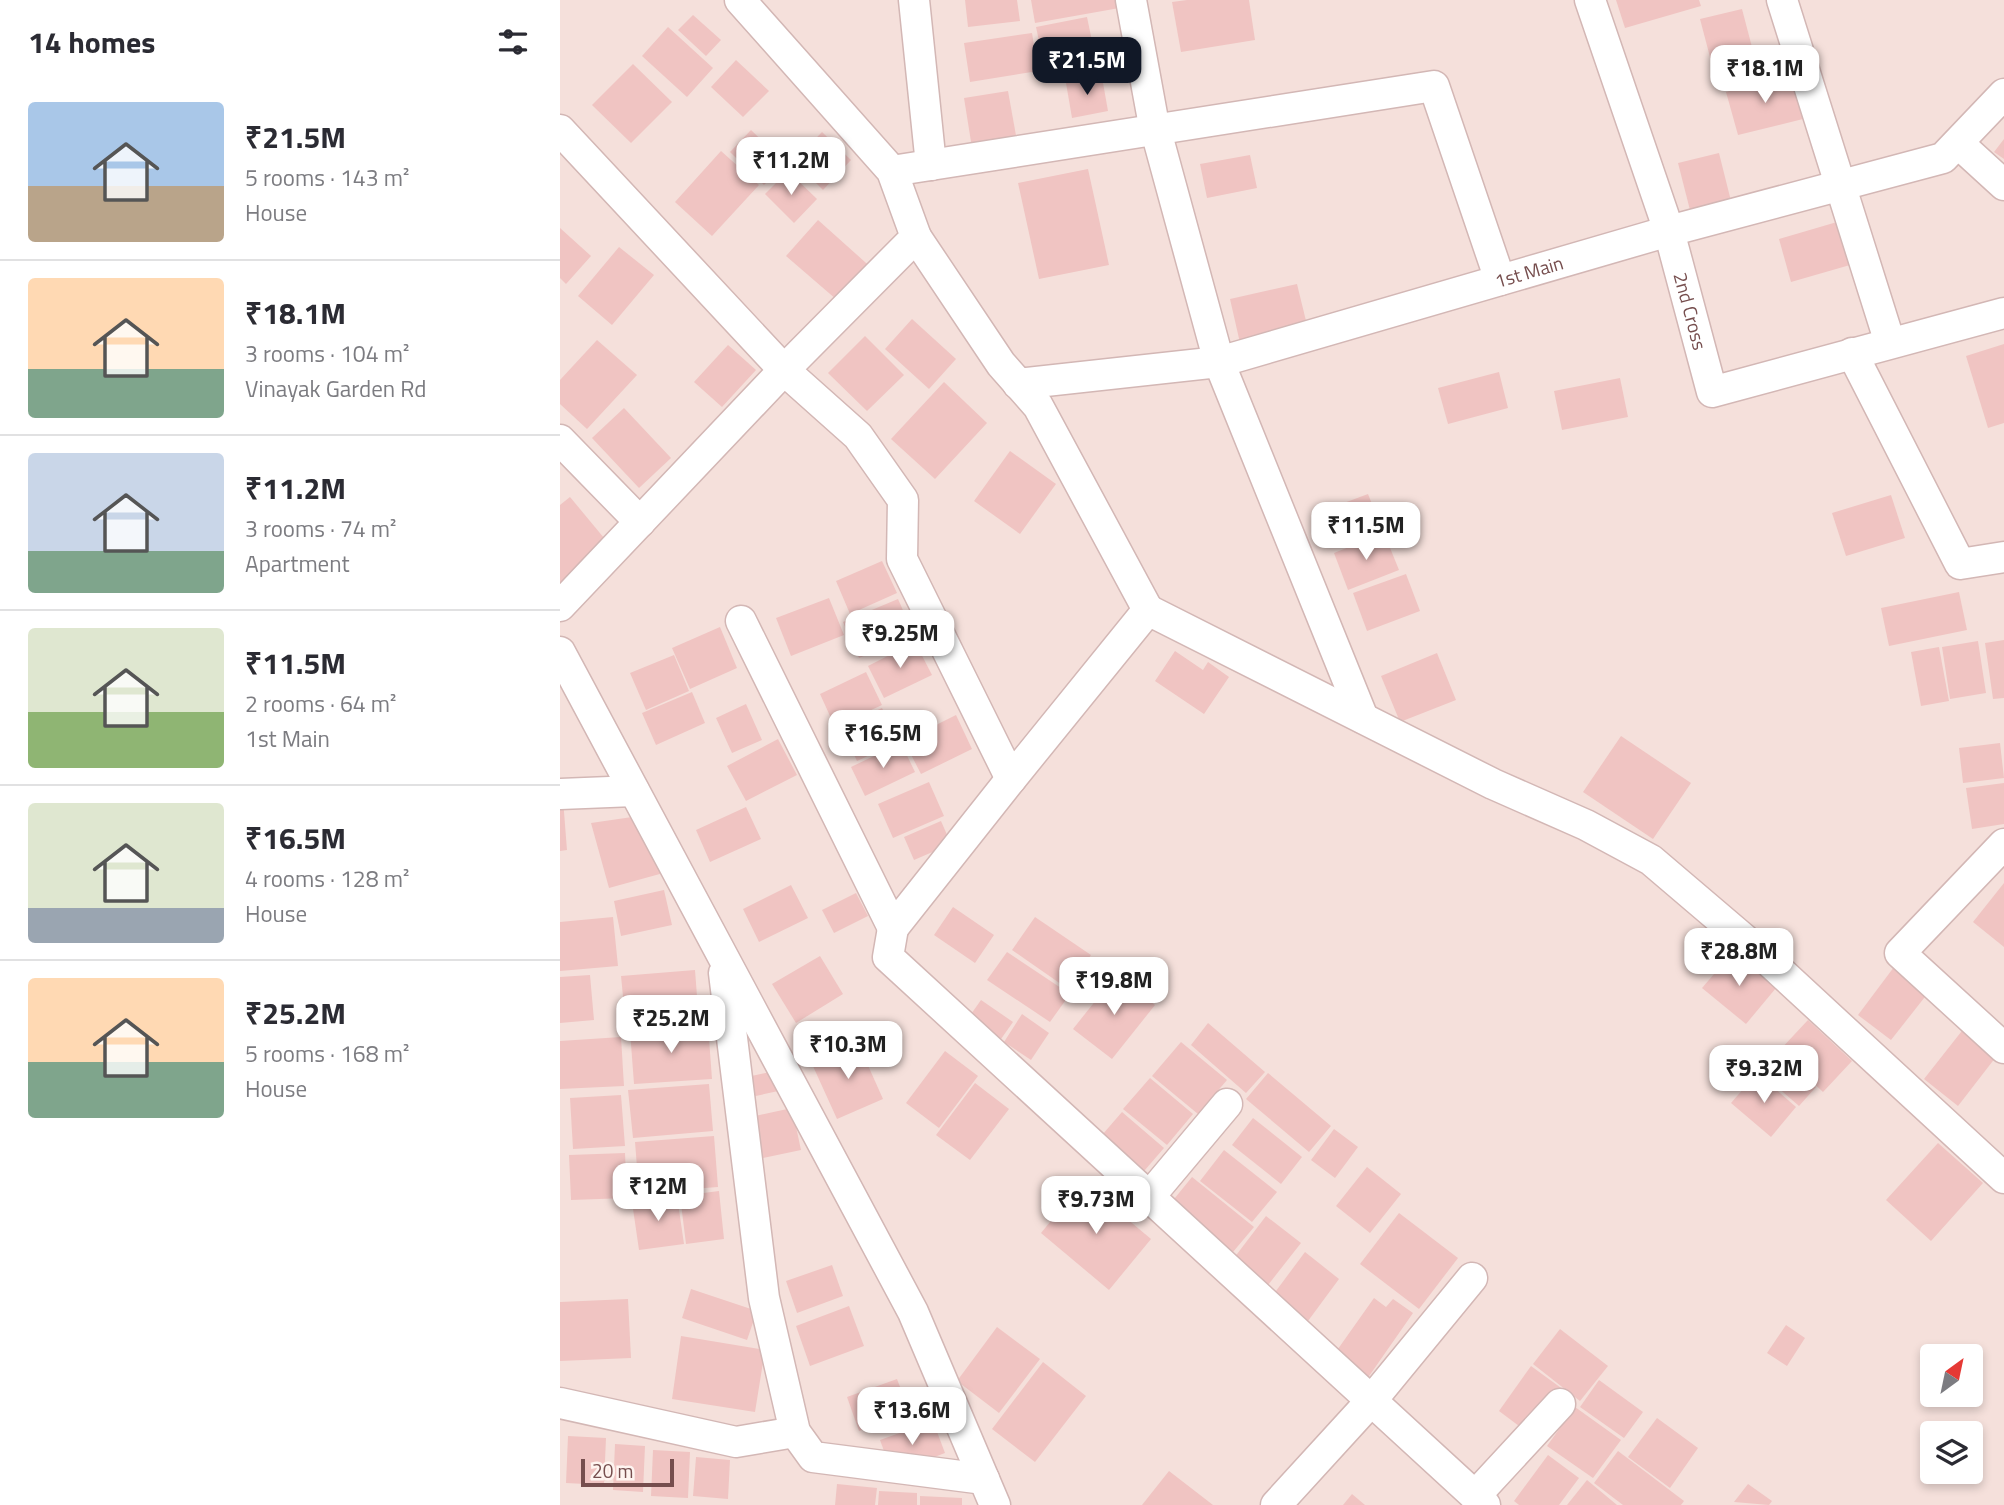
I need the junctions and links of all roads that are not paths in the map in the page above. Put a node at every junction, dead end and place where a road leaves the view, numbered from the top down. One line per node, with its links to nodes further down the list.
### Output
1 (740, 0): 11 (street)
2 (914, 0): 10 (street)
3 (1131, 0): 8 (street)
4 (1590, 0): 14 (street, 2nd Cross)
5 (1782, 0): 12 (street)
6 (2004, 94): 9 (street, 1st Main)
7 (560, 130): 21 (street)
8 (1156, 130): 10 (street); 16 (street); 20 (street)
9 (1958, 142): 12 (street, 1st Main); 13 (street)
10 (931, 165): 11 (street)
11 (892, 171): 15 (street)
12 (1841, 185): 14 (street, 1st Main); 18 (street)
13 (2004, 185)
14 (1669, 231): 16 (street, 1st Main); 19 (street, 2nd Cross)
15 (916, 237): 21 (street); 22 (street)
16 (1500, 280): 20 (street, 1st Main)
17 (2004, 313): 18 (street)
18 (1890, 343): 19 (street)
19 (1852, 353): 25 (street)
20 (1219, 362): 22 (street, 1st Main); 30 (street)
21 (784, 370): 24 (street); 31 (street)
22 (1018, 384): 27 (street)
23 (560, 440): 24 (street)
24 (640, 522): 26 (street)
25 (2004, 557)
26 (560, 606)
27 (1148, 610): 30 (street); 31 (street)
28 (741, 621): 35 (street)
29 (560, 652): 32 (street)
30 (1363, 718): 39 (street)
31 (1011, 779): 35 (street)
32 (634, 791): 33 (street); 36 (street)
33 (560, 794)
34 (2004, 844): 37 (street)
35 (893, 928): 40 (street)
36 (722, 956): 45 (street); 46 (street)
37 (2004, 1048)
38 (1227, 1104): 40 (street)
39 (2004, 1178)
40 (1149, 1197): 42 (street)
41 (1472, 1278): 42 (street)
42 (1371, 1401): 47 (street); 48 (street)
43 (560, 1403): 45 (street)
44 (1560, 1404): 47 (street)
45 (794, 1432): 46 (street)
46 (990, 1492)
47 (1480, 1500)
48 (1276, 1505)

